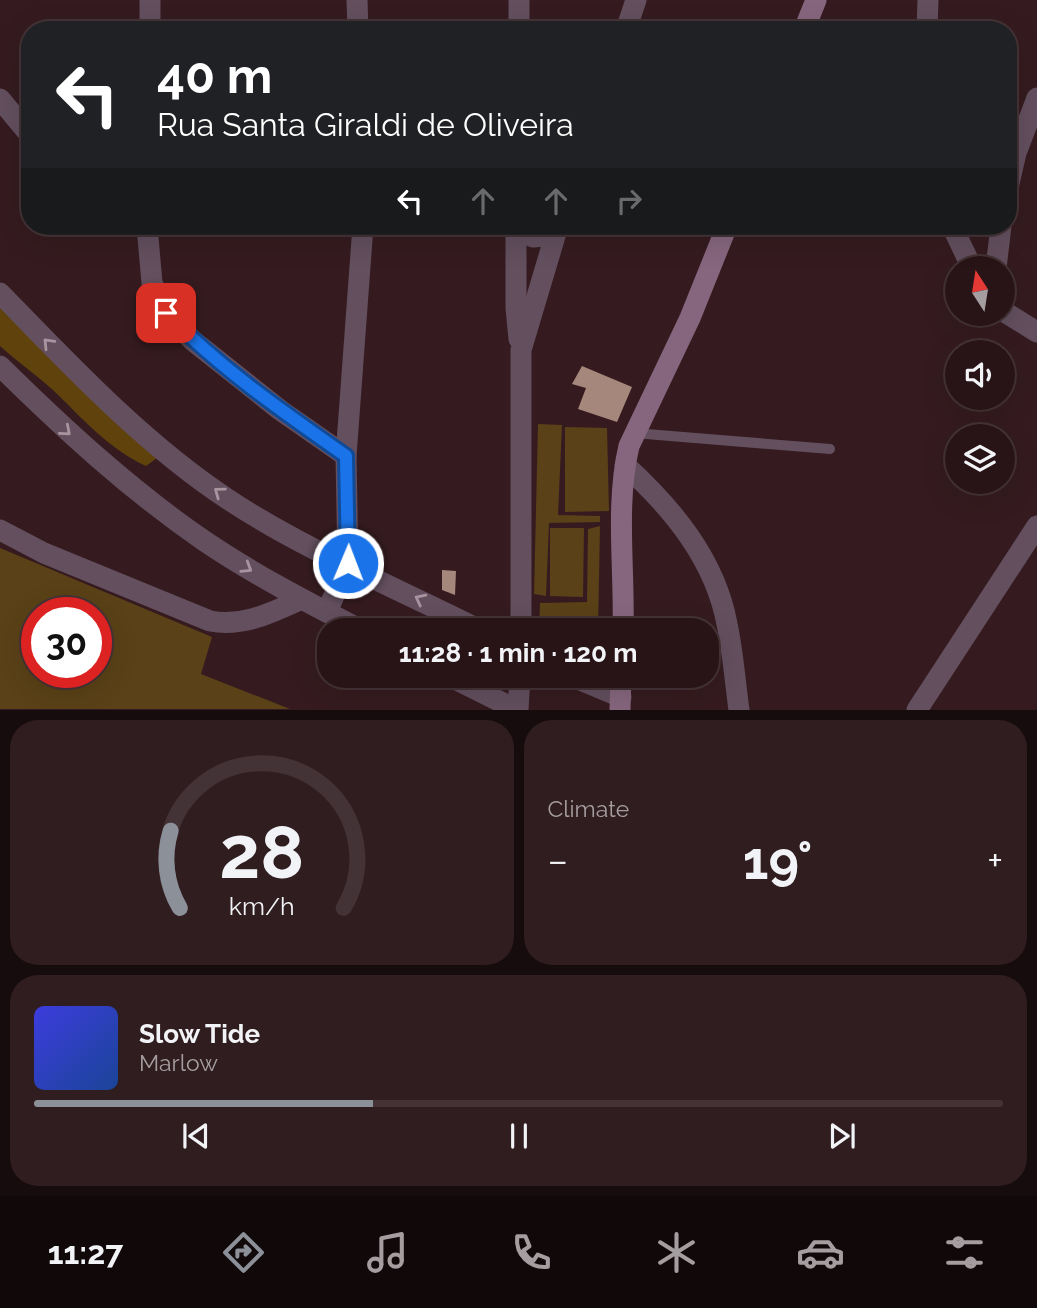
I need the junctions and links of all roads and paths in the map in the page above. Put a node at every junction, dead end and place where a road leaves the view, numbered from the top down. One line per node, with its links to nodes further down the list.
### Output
1 (150, 0): 7 (street)
2 (357, 0): 8 (street)
3 (519, 0): 9 (street)
4 (636, 0): 10 (street)
5 (816, 0): 11 (main road)
6 (928, 0): 12 (street)
7 (150, 21)
8 (358, 21)
9 (519, 21)
10 (629, 21)
11 (808, 21)
12 (927, 21)
13 (1037, 98): 16 (street)
14 (0, 99): 15 (street)
15 (21, 124)
16 (1017, 150)
17 (148, 235): 33 (street)
18 (362, 235): 33 (street)
19 (516, 235): 29 (street)
20 (555, 235): 29 (street)
21 (723, 235): 31 (main road)
22 (956, 235): 24 (street)
23 (1001, 235): 25 (street)
24 (966, 256)
25 (998, 256)
26 (0, 293): 37 (street, one-way to 26)
27 (1015, 318): 28 (street)
28 (1037, 332)
29 (521, 349): 42 (street)
30 (0, 366): 38 (street, one-way to 38)
31 (634, 433): 32 (lane); 34 (main road)
32 (831, 449)
33 (346, 456): 37 (street)
34 (625, 465): 43 (main road); 47 (street)
35 (1037, 526): 48 (street)
36 (0, 530): 38 (street)
37 (348, 563): 39 (street); 41 (street, one-way to 37)
38 (302, 599): 39 (street)
39 (327, 612): 40 (street)
40 (338, 618)
41 (456, 618)
42 (521, 618)
43 (623, 618)
44 (474, 688): 46 (street)
45 (519, 688): 46 (street)
46 (517, 709)
47 (739, 709)
48 (918, 709)

